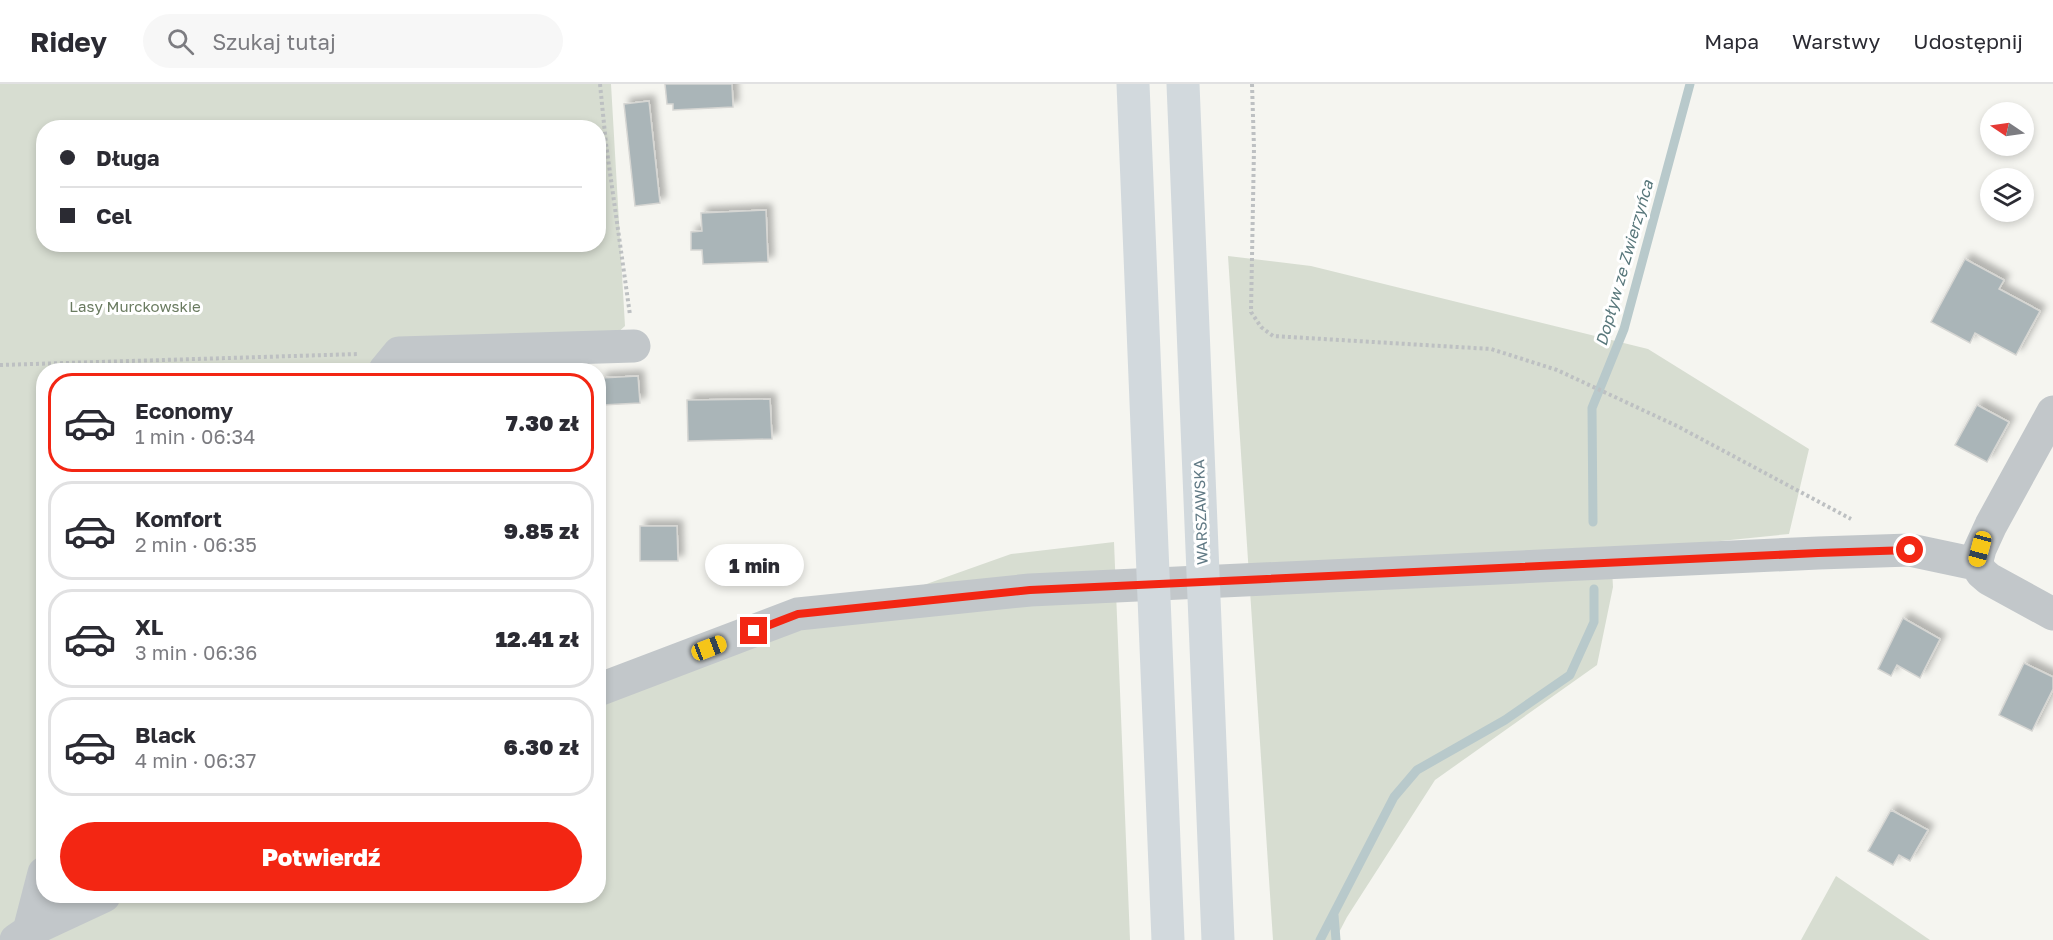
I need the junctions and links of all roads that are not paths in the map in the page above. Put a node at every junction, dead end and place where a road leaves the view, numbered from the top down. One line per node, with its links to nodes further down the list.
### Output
1 (1133, 84): 12 (highway)
2 (1183, 84): 13 (highway, WARSZAWSKA)
3 (634, 346): 4 (street)
4 (392, 362)
5 (2053, 411): 6 (street)
6 (1976, 564): 7 (street); 8 (street)
7 (2053, 614)
8 (606, 687)
9 (36, 897): 11 (street)
10 (89, 903): 11 (street)
11 (23, 935)
12 (1168, 940)
13 (1218, 940)

